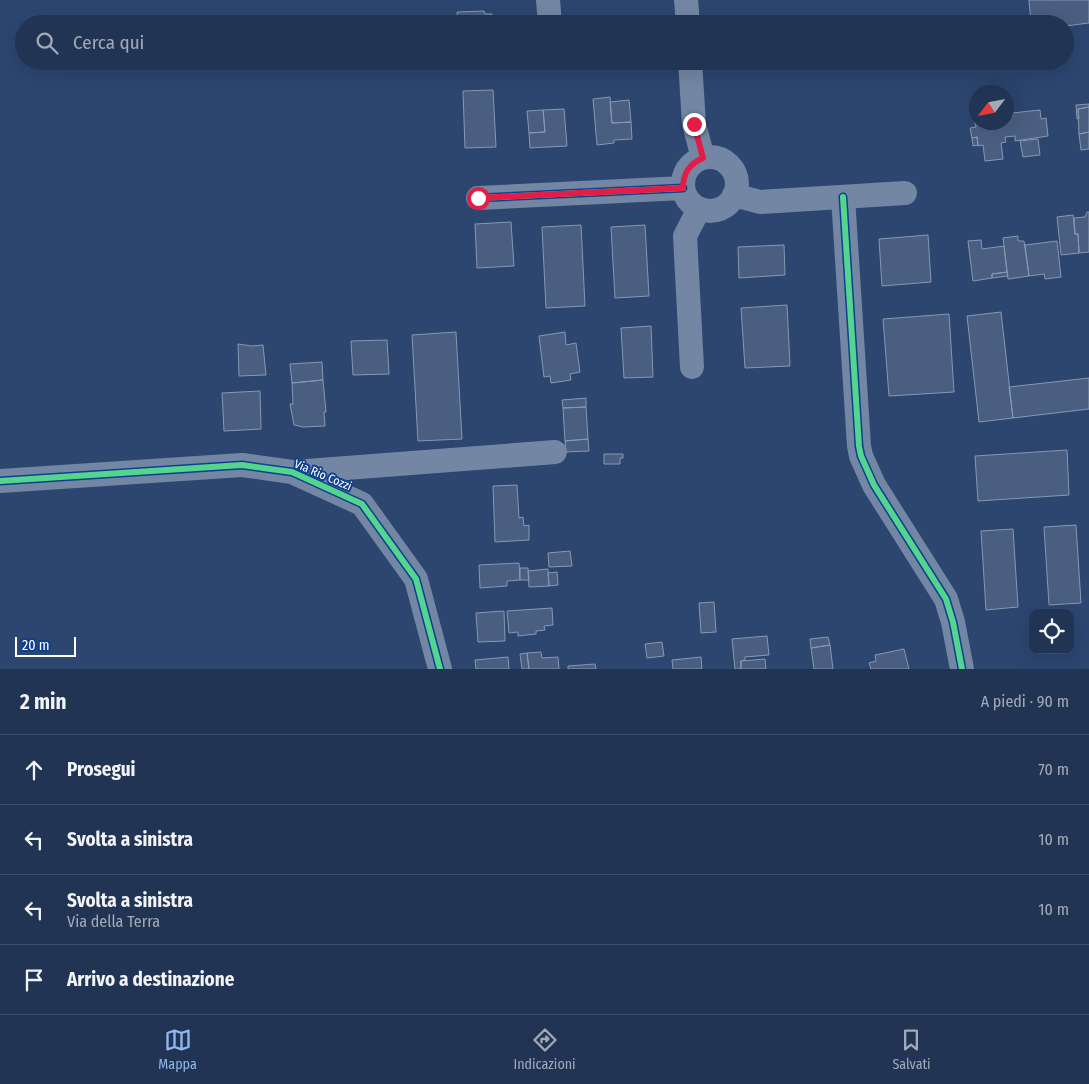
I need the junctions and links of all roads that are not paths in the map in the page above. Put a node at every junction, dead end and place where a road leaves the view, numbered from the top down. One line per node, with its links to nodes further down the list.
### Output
1 (548, 0): 3 (street)
2 (686, 0): 4 (street)
3 (549, 15)
4 (687, 15)
5 (691, 70): 6 (street)
6 (703, 158): 7 (street); 9 (street)
7 (683, 188): 11 (street); 12 (street)
8 (905, 193): 10 (street)
9 (734, 196): 10 (street); 12 (street)
10 (843, 197): 18 (street)
11 (478, 198)
12 (699, 208): 13 (street)
13 (692, 367)
14 (555, 452): 15 (street, Via Rio Cozzi)
15 (292, 472): 16 (street, Via Rio Cozzi); 17 (street, Via Rio Cozzi)
16 (0, 481)
17 (440, 669)
18 (962, 669)

